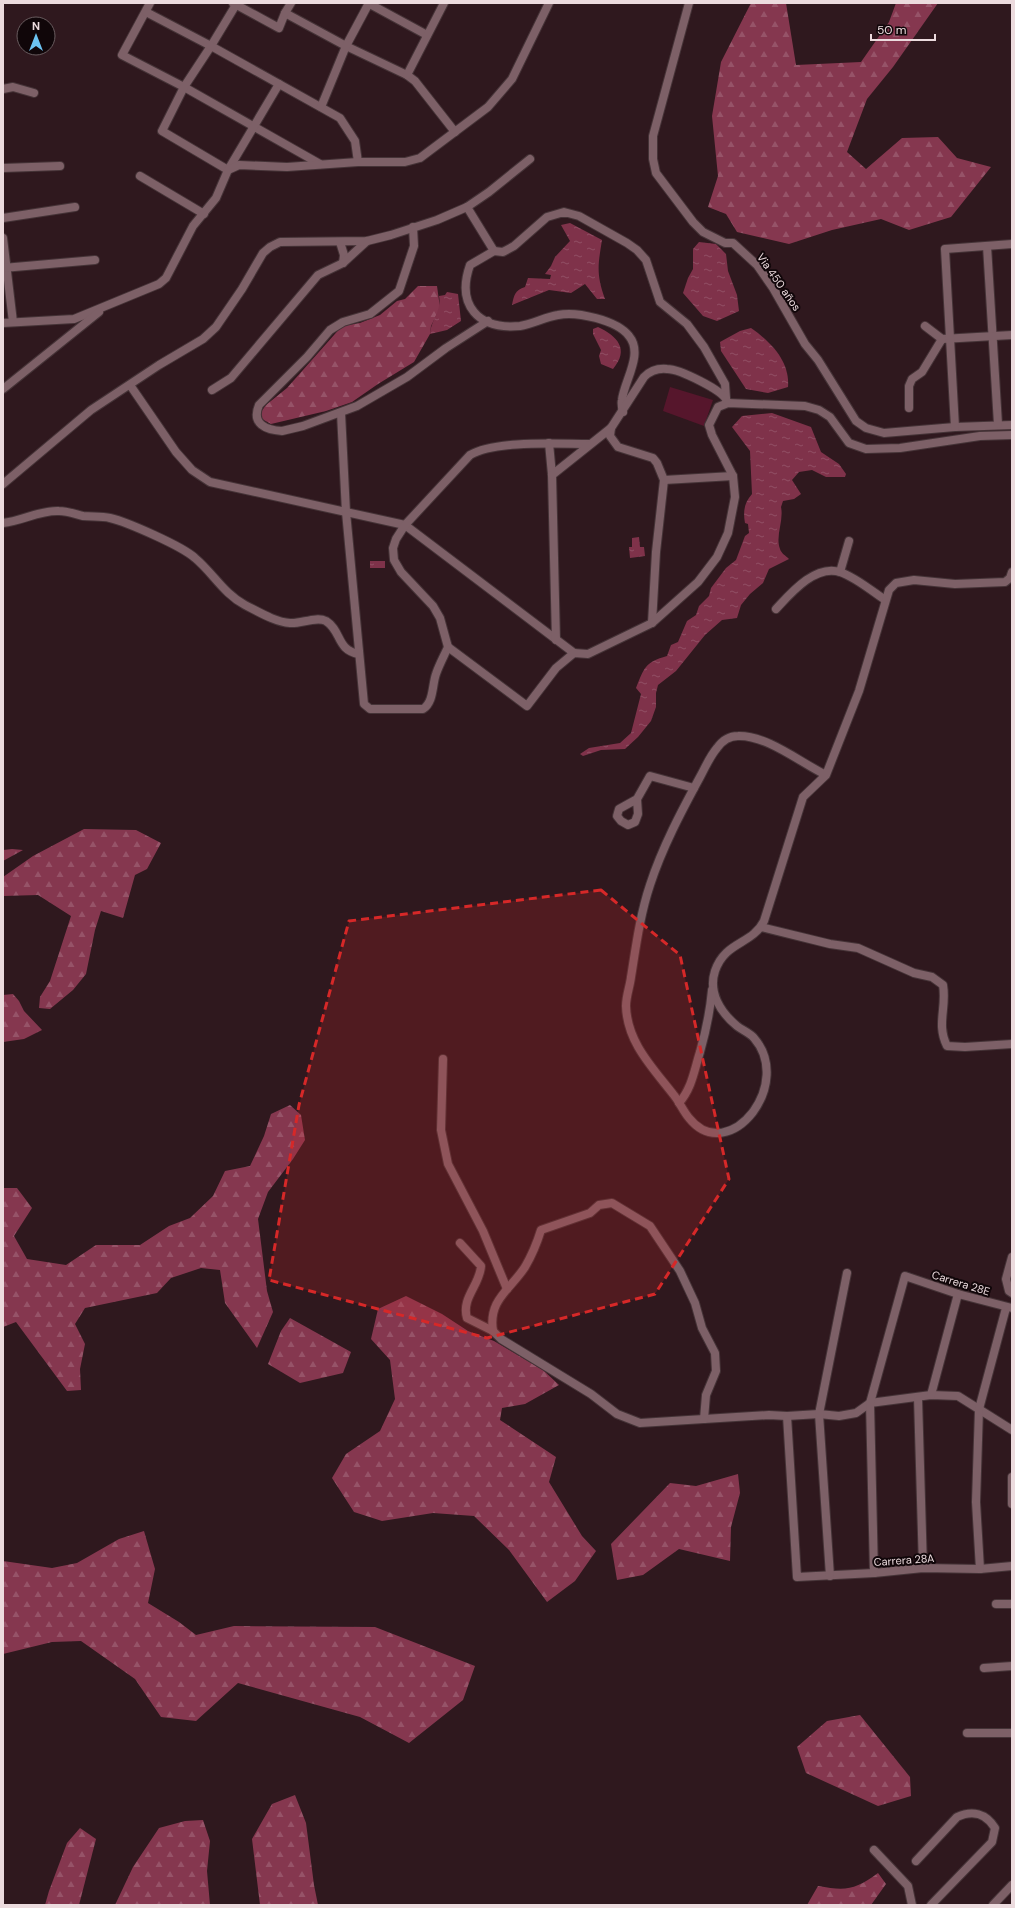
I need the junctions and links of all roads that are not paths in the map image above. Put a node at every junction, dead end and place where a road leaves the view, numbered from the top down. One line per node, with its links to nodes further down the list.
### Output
1 (150, 3): 8 (street)
2 (291, 3): 9 (street)
3 (369, 3): 10 (street); 12 (street)
4 (444, 3): 10 (street)
5 (549, 3): 20 (street)
6 (689, 3): 59 (street, Via 450 años)
7 (235, 4): 9 (street); 11 (street)
8 (146, 12): 11 (street); 15 (street)
9 (285, 13): 12 (street)
10 (427, 35): 13 (street)
11 (211, 46): 14 (street); 15 (street)
12 (346, 46): 13 (street); 18 (street)
13 (407, 75): 20 (street)
14 (279, 84): 18 (street); 19 (street)
15 (184, 87): 19 (street); 26 (street)
16 (3, 89): 17 (street)
17 (34, 93)
18 (321, 107): 22 (street)
19 (253, 126): 23 (street); 26 (street)
20 (455, 132): 22 (street)
21 (530, 159): 29 (street)
22 (358, 162): 23 (street)
23 (320, 164): 26 (street)
24 (60, 166): 25 (street)
25 (3, 168)
26 (228, 170): 30 (street)
27 (140, 176): 30 (street)
28 (75, 207): 31 (street)
29 (466, 207): 32 (street); 38 (street)
30 (204, 214): 42 (street)
31 (3, 218)
32 (413, 227): 34 (street); 56 (street)
33 (3, 238): 41 (street)
34 (367, 241): 35 (street); 40 (street)
35 (340, 242): 40 (street); 50 (street)
36 (1012, 244): 37 (street)
37 (987, 246): 48 (street); 49 (street)
38 (494, 251): 43 (street); 53 (street)
39 (95, 260): 41 (street)
40 (343, 262): 52 (street)
41 (4, 268): 44 (street)
42 (106, 307): 44 (street); 51 (street)
43 (488, 321): 55 (street); 56 (street)
44 (13, 322): 45 (street)
45 (3, 323)
46 (925, 326): 49 (street)
47 (1012, 335): 48 (street)
48 (993, 336): 49 (street); 57 (street)
49 (946, 339): 54 (street); 59 (street)
50 (130, 384): 67 (street); 68 (street)
51 (3, 389)
52 (212, 390)
53 (727, 400): 55 (street); 61 (street); 65 (street)
54 (909, 408)
55 (623, 412): 60 (street)
56 (341, 413): 68 (street)
57 (998, 424): 58 (street, Via 450 años); 59 (street, Via 450 años)
58 (1012, 425)
59 (955, 427)
60 (611, 428): 63 (street); 66 (street)
61 (1012, 435)
62 (549, 443): 63 (street); 64 (street); 70 (street)
63 (589, 444): 64 (street)
64 (552, 475): 77 (street)
65 (733, 476): 66 (street); 76 (street)
66 (664, 480): 76 (street)
67 (3, 484)
68 (346, 512): 70 (street); 80 (street)
69 (3, 523): 80 (street)
70 (405, 525): 77 (street); 78 (street)
71 (849, 542): 72 (street)
72 (840, 572): 74 (street); 75 (street)
73 (1012, 572): 74 (street)
74 (885, 600): 81 (street)
75 (776, 609)
76 (652, 623): 79 (street)
77 (556, 640): 79 (street)
78 (448, 648): 79 (street); 80 (street)
79 (574, 653)
80 (359, 654)
81 (826, 775): 82 (street); 84 (street)
82 (694, 788): 83 (street); 88 (street)
83 (637, 799)
84 (761, 927): 85 (street); 86 (street)
85 (713, 980): 88 (street); 88 (street)
86 (1012, 1044)
87 (443, 1058): 92 (street)
88 (679, 1103)
89 (460, 1242): 96 (street)
90 (1012, 1257): 93 (street)
91 (847, 1273): 101 (street)
92 (507, 1289): 96 (street); 103 (street)
93 (1010, 1292)
94 (958, 1294): 95 (street, Carrera 28E); 97 (street); 99 (street, Carrera 28E)
95 (1009, 1308): 100 (street)
96 (493, 1331): 103 (street)
97 (931, 1396): 98 (street); 100 (street)
98 (918, 1398): 99 (street); 108 (street)
99 (870, 1403): 101 (street); 110 (street)
100 (979, 1409): 104 (street); 109 (street)
101 (819, 1414): 102 (street); 111 (street)
102 (787, 1416): 103 (street); 111 (street, Carrera 28A)
103 (704, 1419)
104 (1012, 1430)
105 (1012, 1477): 106 (street)
106 (1012, 1504)
107 (1012, 1566): 109 (street, Carrera 28A)
108 (923, 1568): 109 (street, Carrera 28A); 110 (street, Carrera 28A)
109 (980, 1569)
110 (874, 1573): 111 (street, Carrera 28A)
111 (830, 1576)
112 (996, 1604): 113 (street)
113 (1012, 1604)
114 (1012, 1666): 115 (street)
115 (984, 1668)
116 (967, 1733): 117 (street)
117 (1012, 1733)
118 (874, 1850): 121 (street)
119 (916, 1861): 122 (street)
120 (1012, 1885): 123 (street)
121 (912, 1905)
122 (931, 1905)
123 (993, 1905)

